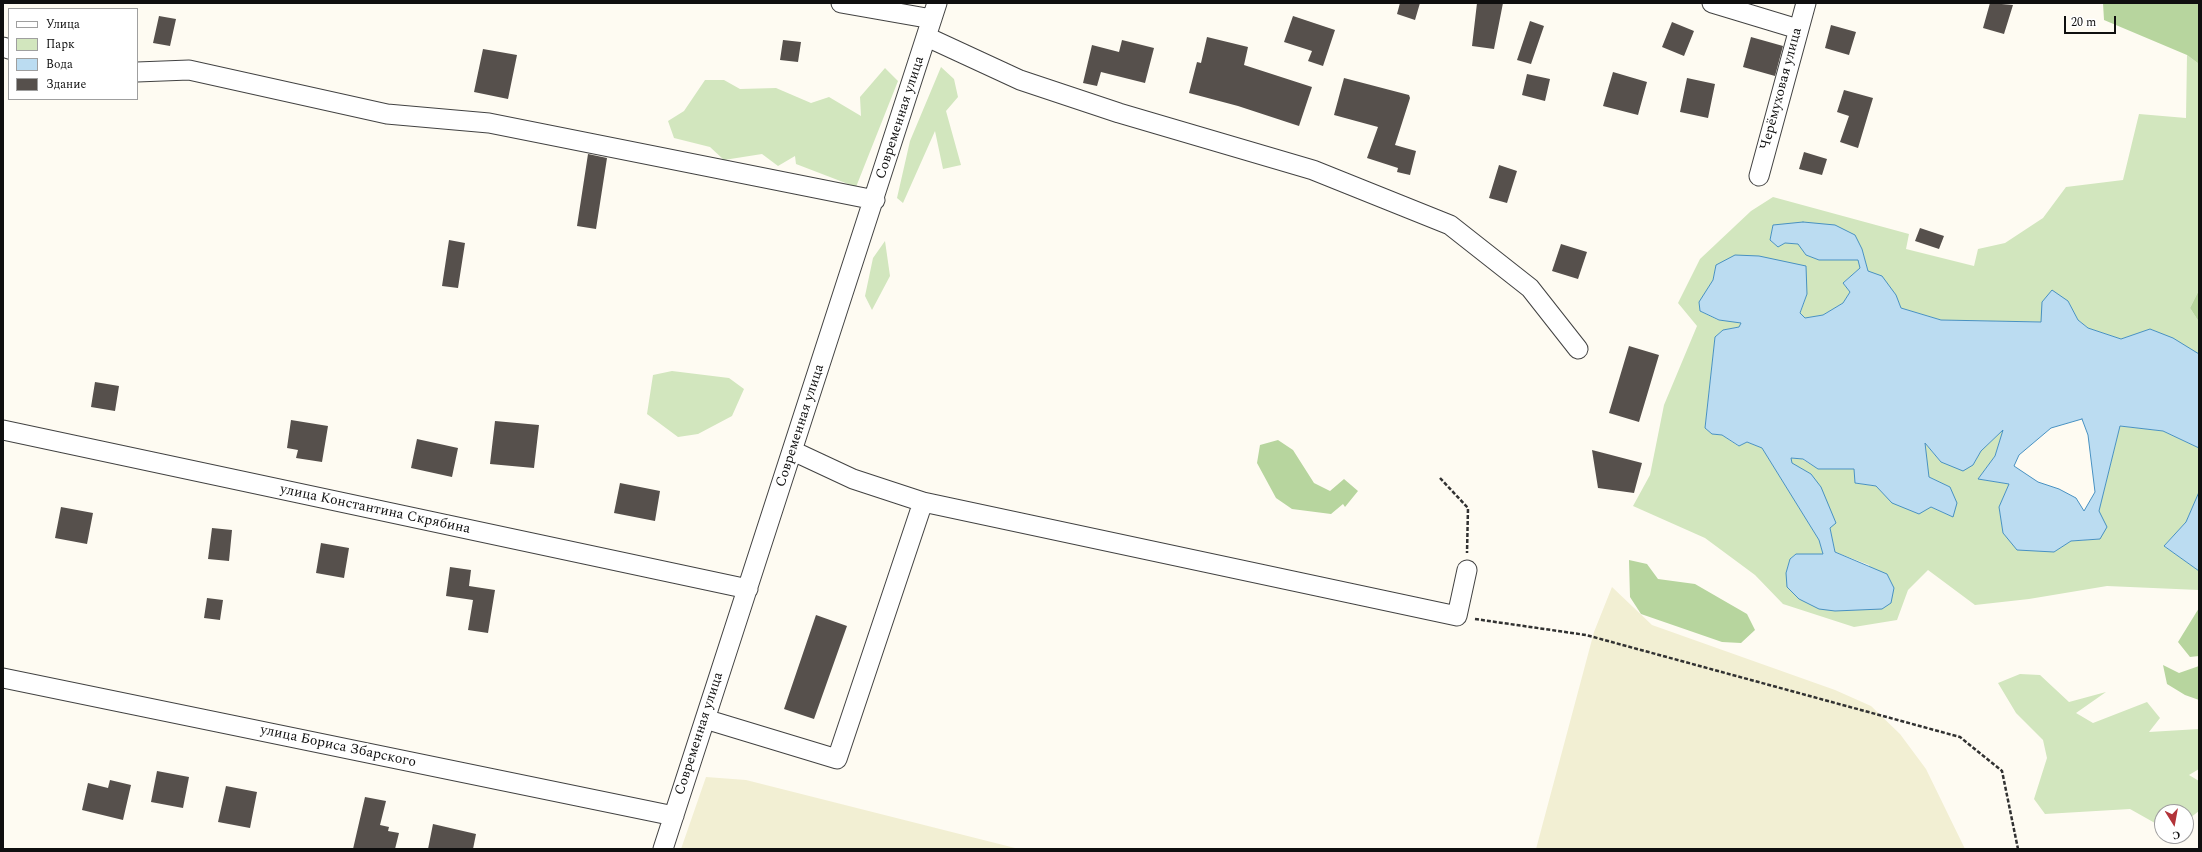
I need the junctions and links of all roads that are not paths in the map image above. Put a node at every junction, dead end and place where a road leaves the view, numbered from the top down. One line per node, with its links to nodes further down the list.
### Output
1 (841, 3): 4 (street)
2 (1712, 3): 5 (street)
3 (1806, 3): 5 (street, Черёмуховая улица)
4 (935, 11): 6 (street, Современная улица)
5 (1798, 28): 8 (street, Черёмуховая улица)
6 (927, 36): 9 (street, Современная улица); 10 (street)
7 (138, 72): 9 (street)
8 (1759, 176)
9 (875, 200): 12 (street, Современная улица)
10 (1578, 349)
11 (3, 430): 15 (street, улица Константина Скрябина)
12 (793, 451): 13 (street); 15 (street, Современная улица)
13 (923, 502): 14 (street); 17 (street)
14 (1467, 570)
15 (748, 589): 17 (street, Современная улица)
16 (3, 678): 18 (street, улица Бориса Збарского)
17 (705, 719): 18 (street, Современная улица)
18 (674, 816): 19 (street, Современная улица)
19 (663, 849)

